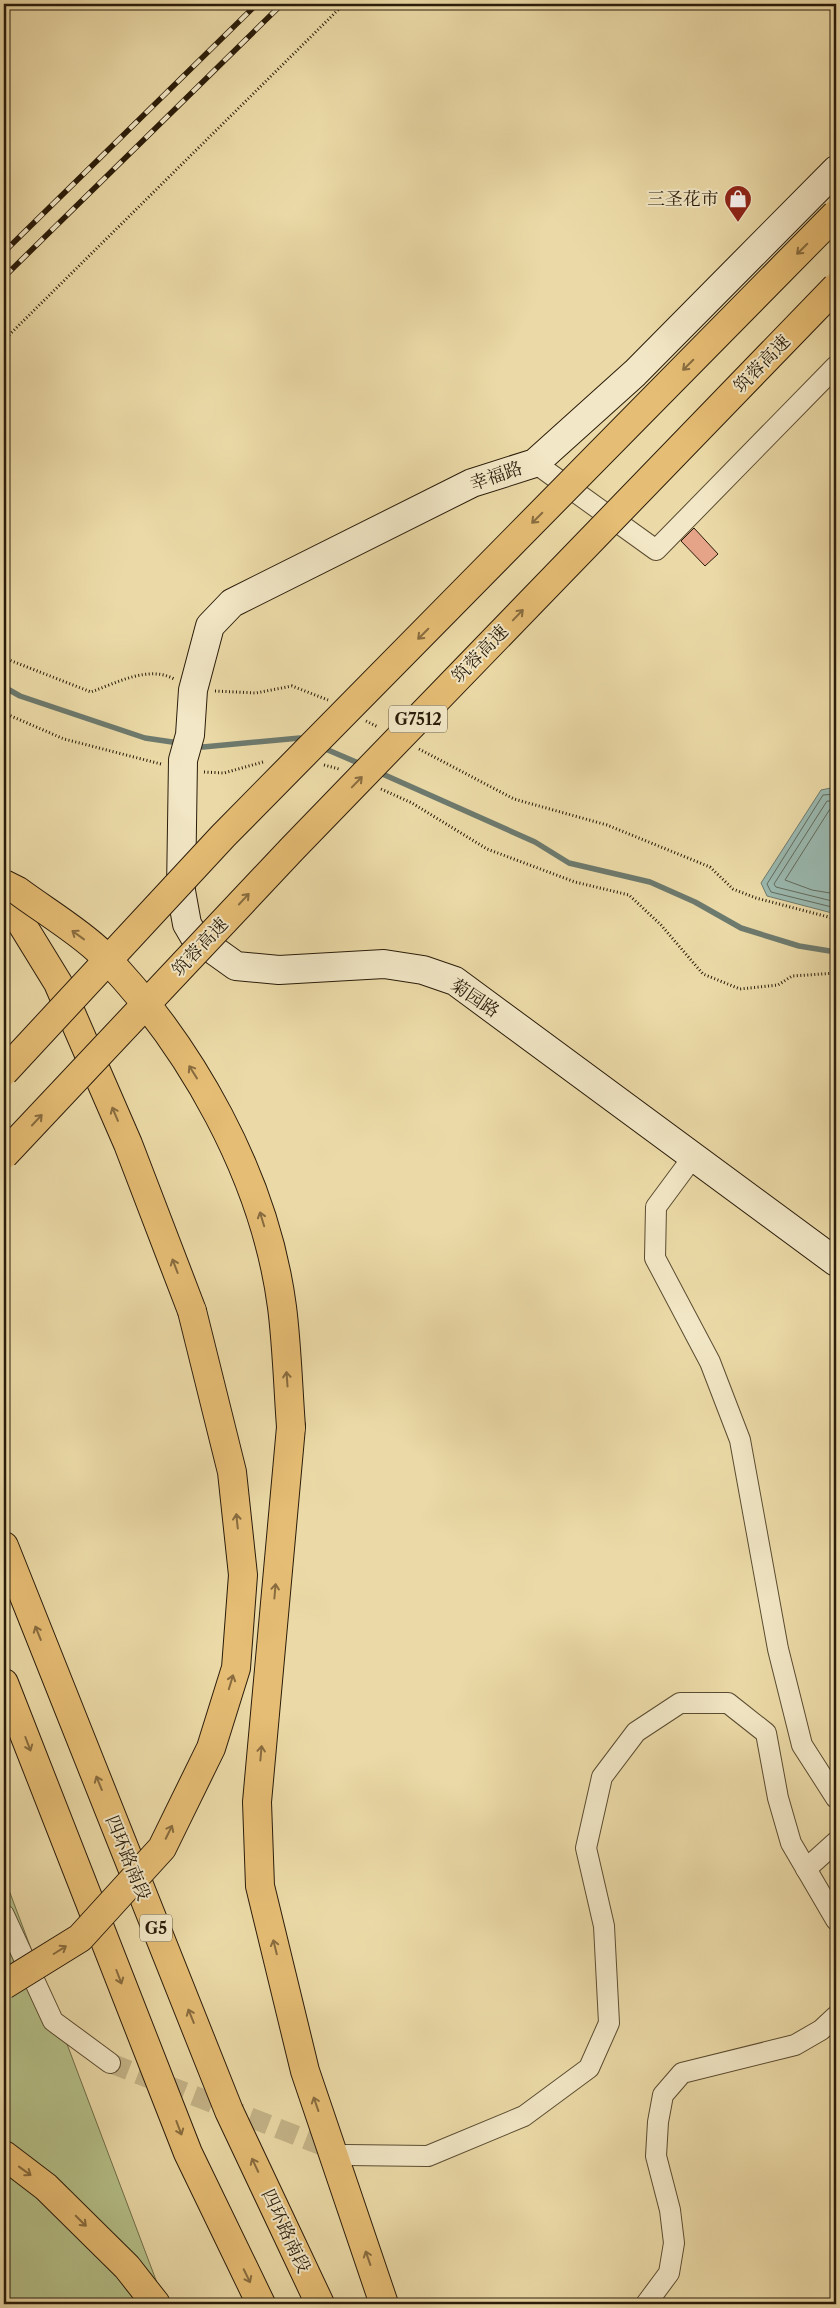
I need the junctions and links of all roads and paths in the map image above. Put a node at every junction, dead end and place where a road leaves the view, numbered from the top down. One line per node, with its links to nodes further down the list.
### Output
1 (344, 4): 5 (path)
2 (836, 170): 7 (street, 幸福路)
3 (836, 214): 24 (highway, one-way to 24, bridge)
4 (836, 287): 25 (highway, 筑蓉高速 / G7512, one-way to 4, bridge)
5 (4, 340)
6 (836, 366): 7 (street)
7 (535, 463): 9 (street, 幸福路)
8 (4, 658): 9 (path)
9 (194, 690): 10 (path); 15 (street, 幸福路)
10 (330, 701)
11 (4, 712): 15 (path)
12 (364, 720): 13 (path)
13 (381, 729)
14 (416, 747): 22 (path)
15 (186, 755): 16 (path); 26 (street, 菊园路)
16 (266, 761)
17 (314, 764): 18 (path)
18 (342, 770)
19 (377, 787): 23 (path)
20 (4, 884): 43 (highway, one-way to 20, bridge)
21 (4, 895): 35 (highway, one-way to 21, bridge)
22 (836, 919)
23 (836, 973)
24 (4, 1072)
25 (4, 1155)
26 (693, 1157): 27 (street, 菊园路); 30 (street)
27 (836, 1262)
28 (4, 1546): 42 (highway, 四环路南段 / G5, one-way to 28)
29 (4, 1683): 41 (highway, one-way to 41)
30 (836, 1798)
31 (836, 1842): 32 (street)
32 (806, 1869): 34 (street); 39 (street)
33 (4, 1915): 37 (street)
34 (836, 1920)
35 (4, 1985)
36 (836, 2016): 44 (street)
37 (110, 2063)
38 (4, 2155): 40 (highway, one-way to 40)
39 (346, 2155)
40 (156, 2304)
41 (261, 2304)
42 (320, 2304)
43 (384, 2304)
44 (646, 2304)

